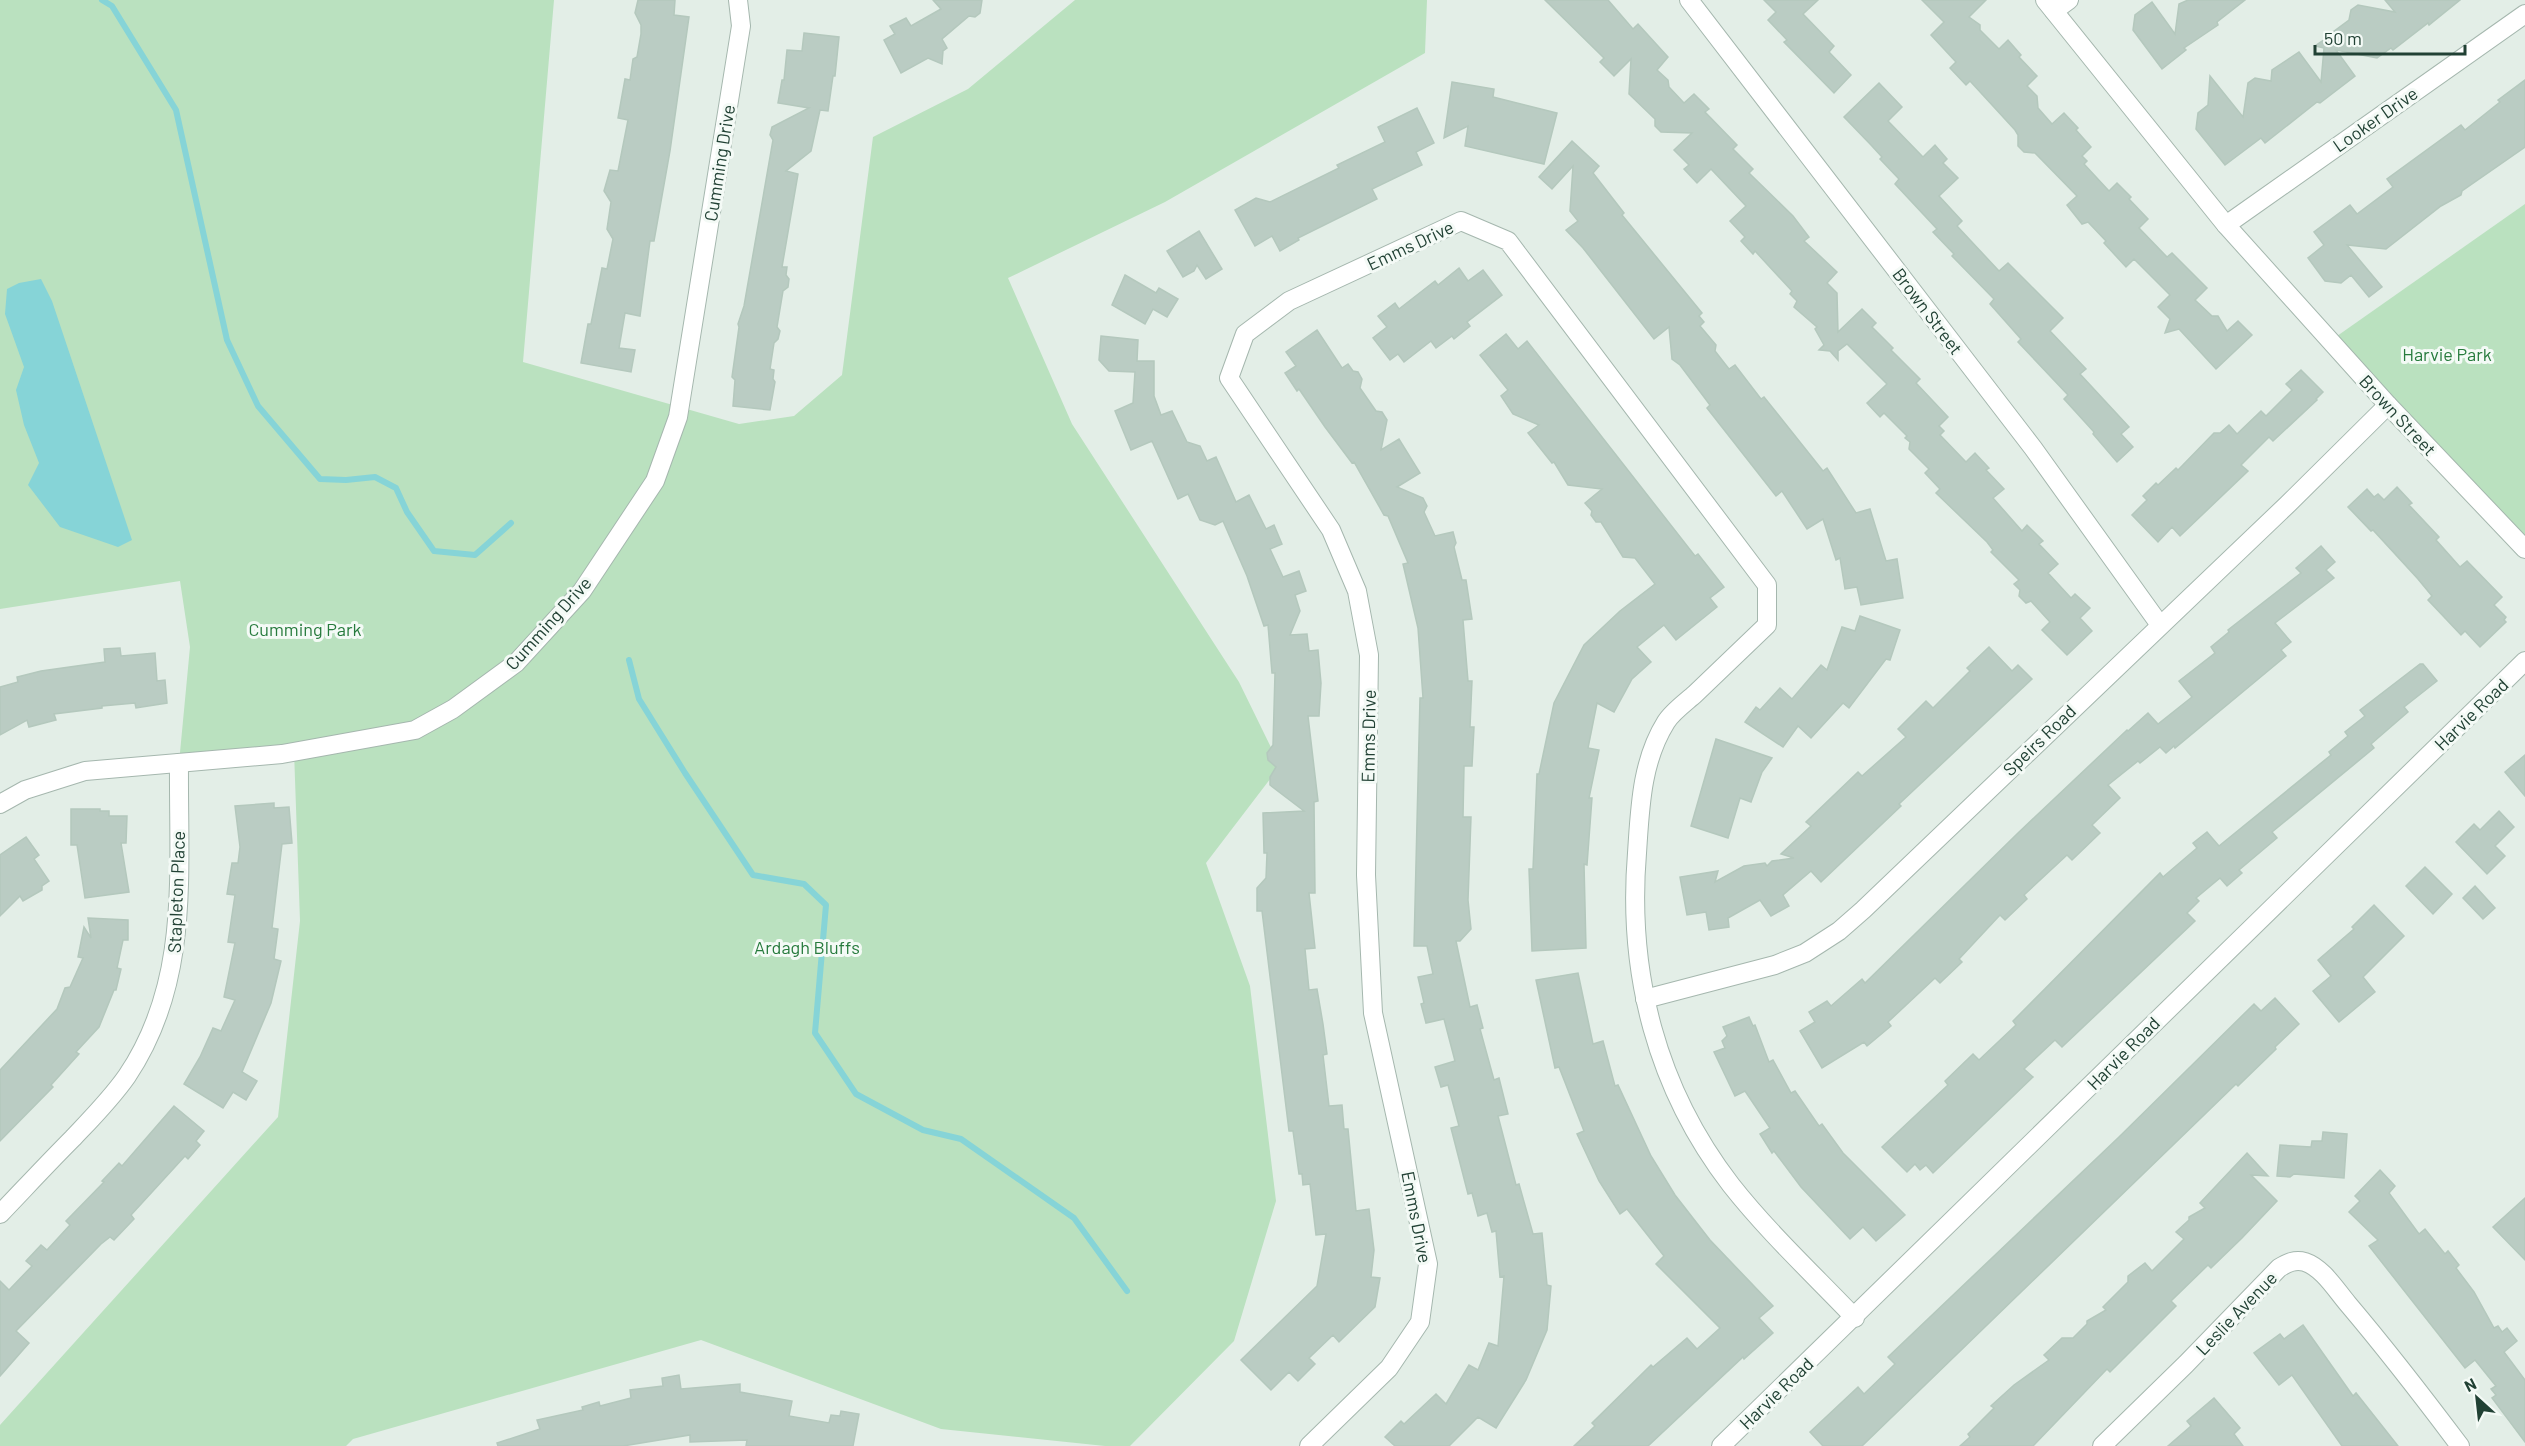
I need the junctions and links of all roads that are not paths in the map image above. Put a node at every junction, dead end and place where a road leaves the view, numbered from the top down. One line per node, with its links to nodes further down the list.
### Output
1 (738, 0): 11 (street, Cumming Drive)
2 (1689, 0): 9 (street, Brown Street)
3 (2069, 0): 4 (street)
4 (2049, 5): 6 (street, Brown Street)
5 (2525, 14): 6 (street, Looker Drive)
6 (2226, 225): 7 (street, Brown Street)
7 (2388, 405): 8 (street, Brown Street); 9 (street, Speirs Road)
8 (2525, 549)
9 (2160, 625): 13 (street, Speirs Road)
10 (2525, 661): 15 (street, Harvie Road)
11 (179, 763): 12 (street, Cumming Drive); 14 (street, Stapleton Place)
12 (0, 804)
13 (1645, 999): 15 (street, Emms Drive); 17 (street, Emms Drive)
14 (0, 1214)
15 (1854, 1318): 18 (street, Harvie Road)
16 (2109, 1444): 19 (street, Leslie Avenue)
17 (1309, 1446)
18 (1721, 1446)
19 (2460, 1446)

